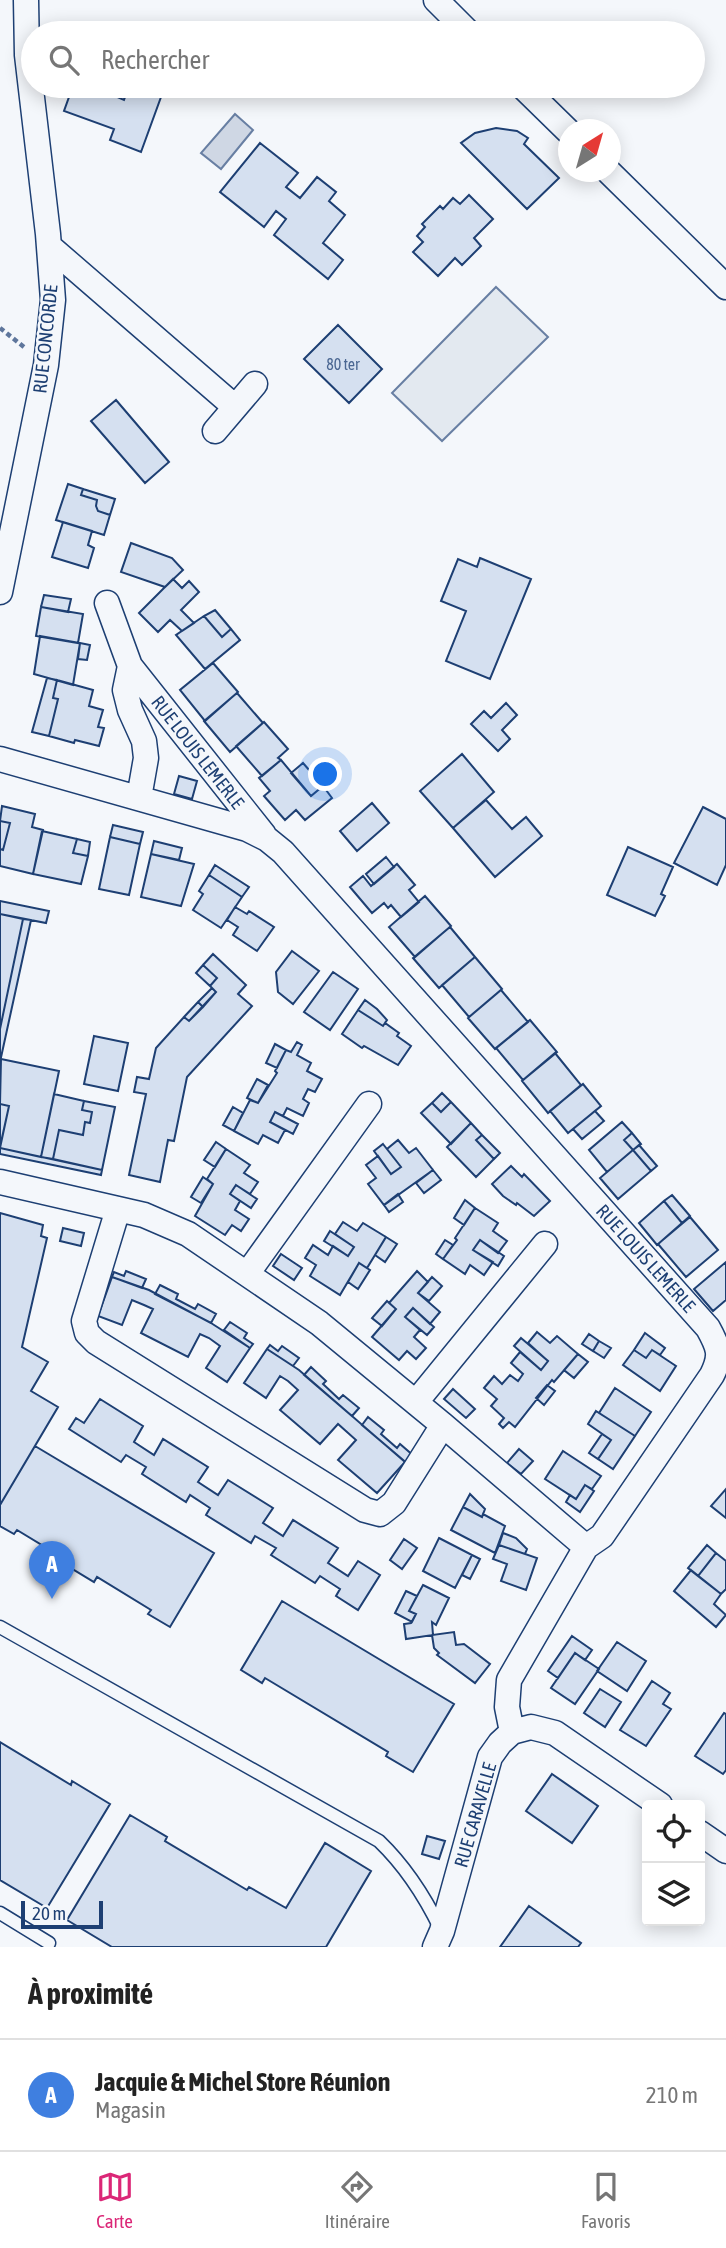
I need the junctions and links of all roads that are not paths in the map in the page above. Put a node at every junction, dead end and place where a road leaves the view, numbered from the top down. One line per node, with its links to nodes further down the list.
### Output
1 (26, 0): 3 (street, RUE CONCORDE)
2 (436, 0): 4 (street)
3 (26, 21)
4 (457, 21)
5 (32, 98): 9 (street, RUE CONCORDE)
6 (535, 98): 7 (street)
7 (558, 120)
8 (619, 182): 10 (street)
9 (49, 246): 12 (street); 14 (street, RUE CONCORDE)
10 (726, 287)
11 (255, 384): 12 (street)
12 (235, 407): 13 (street)
13 (215, 431)
14 (0, 592)
15 (107, 603): 16 (street, RUE LOUIS LEMERLE)
16 (130, 666): 18 (street, RUE LOUIS LEMERLE); 19 (street, RUE LOUIS LEMERLE)
17 (0, 759): 18 (street, RUE LOUIS LEMERLE)
18 (139, 798): 19 (street, RUE LOUIS LEMERLE)
19 (267, 839): 25 (street, RUE LOUIS LEMERLE)
20 (369, 1104): 24 (street)
21 (0, 1182): 22 (street)
22 (118, 1209): 24 (street); 27 (street)
23 (545, 1244): 26 (street)
24 (247, 1274): 26 (street)
25 (723, 1363): 28 (street, RUE LOUIS LEMERLE)
26 (416, 1402): 27 (street)
27 (443, 1424): 28 (street)
28 (586, 1547): 30 (street, RUE LOUIS LEMERLE)
29 (0, 1627): 35 (lane)
30 (512, 1732): 31 (street); 35 (street, RUE CARAVELLE)
31 (653, 1800)
32 (705, 1836): 33 (street)
33 (726, 1851)
34 (0, 1913): 36 (lane)
35 (438, 1939)
36 (49, 1943)

